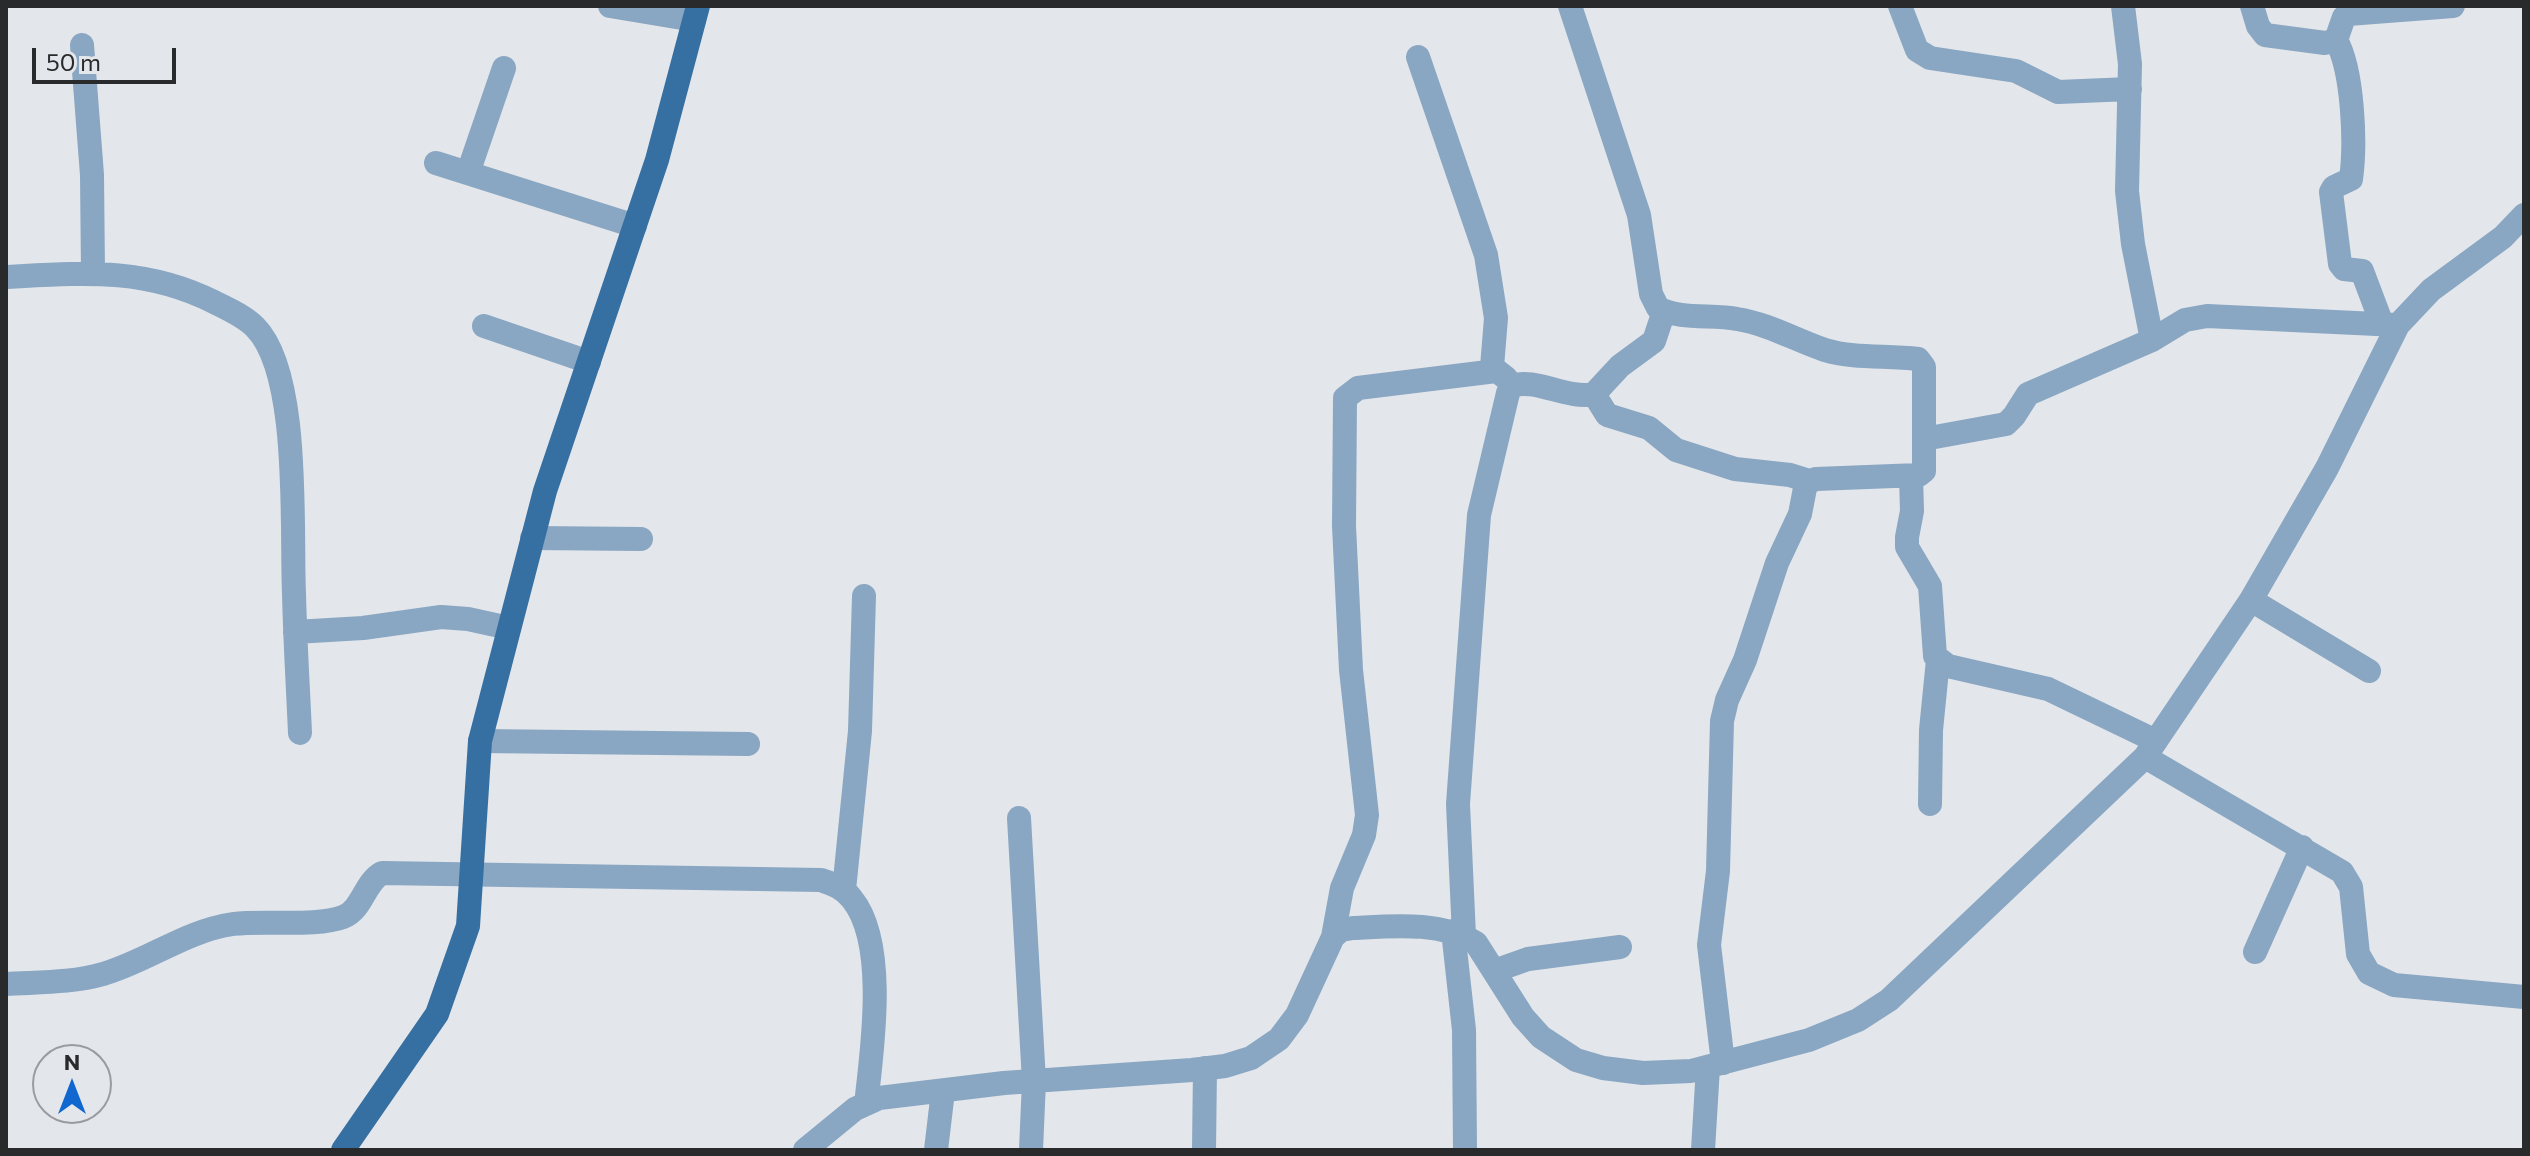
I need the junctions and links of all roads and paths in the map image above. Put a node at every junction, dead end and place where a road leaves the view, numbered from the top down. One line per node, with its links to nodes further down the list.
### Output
1 (610, 6): 7 (street)
2 (1570, 6): 19 (street)
3 (2123, 6): 12 (street)
4 (2252, 6): 8 (street)
5 (2453, 6): 8 (street)
6 (1909, 11): 12 (street)
7 (696, 13): 16 (main road)
8 (2336, 40): 20 (street)
9 (82, 45): 17 (street)
10 (1418, 57): 24 (street)
11 (504, 68): 14 (street)
12 (2130, 89): 22 (street)
13 (436, 163): 14 (street)
14 (468, 173): 16 (street)
15 (2524, 215): 20 (street)
16 (635, 226): 23 (main road)
17 (93, 273): 18 (street); 34 (street)
18 (6, 277)
19 (1664, 311): 25 (street); 26 (street)
20 (2390, 324): 22 (street); 32 (street)
21 (484, 326): 23 (street)
22 (2152, 340): 26 (street)
23 (589, 362): 29 (main road)
24 (1506, 378): 25 (street); 46 (street); 47 (street)
25 (1594, 394): 28 (street)
26 (1924, 439): 27 (street)
27 (1911, 476): 28 (street); 35 (street)
28 (1809, 481): 53 (street)
29 (532, 538): 30 (street); 33 (main road)
30 (641, 539)
31 (864, 596): 45 (street)
32 (2251, 600): 36 (street); 40 (street)
33 (509, 628): 34 (street); 38 (main road)
34 (295, 632): 37 (street)
35 (1938, 660): 40 (street); 41 (street)
36 (2369, 671)
37 (300, 733)
38 (480, 741): 39 (street); 44 (main road)
39 (748, 744)
40 (2150, 749): 43 (street); 53 (street)
41 (1930, 804)
42 (1019, 818): 55 (street)
43 (2302, 847): 49 (street); 52 (street)
44 (471, 876): 45 (street); 51 (street); 58 (main road)
45 (844, 890): 57 (street)
46 (1458, 934): 47 (street); 50 (street); 63 (street)
47 (1333, 937): 54 (street)
48 (1620, 947): 50 (street)
49 (2255, 952)
50 (1494, 971): 53 (street)
51 (6, 984)
52 (2524, 997)
53 (1716, 1065): 64 (street)
54 (1205, 1068): 55 (street); 62 (street)
55 (1034, 1081): 56 (street); 61 (street)
56 (943, 1091): 57 (street); 60 (street)
57 (866, 1104): 59 (street)
58 (343, 1150)
59 (805, 1150)
60 (936, 1150)
61 (1031, 1150)
62 (1204, 1150)
63 (1465, 1150)
64 (1703, 1150)

